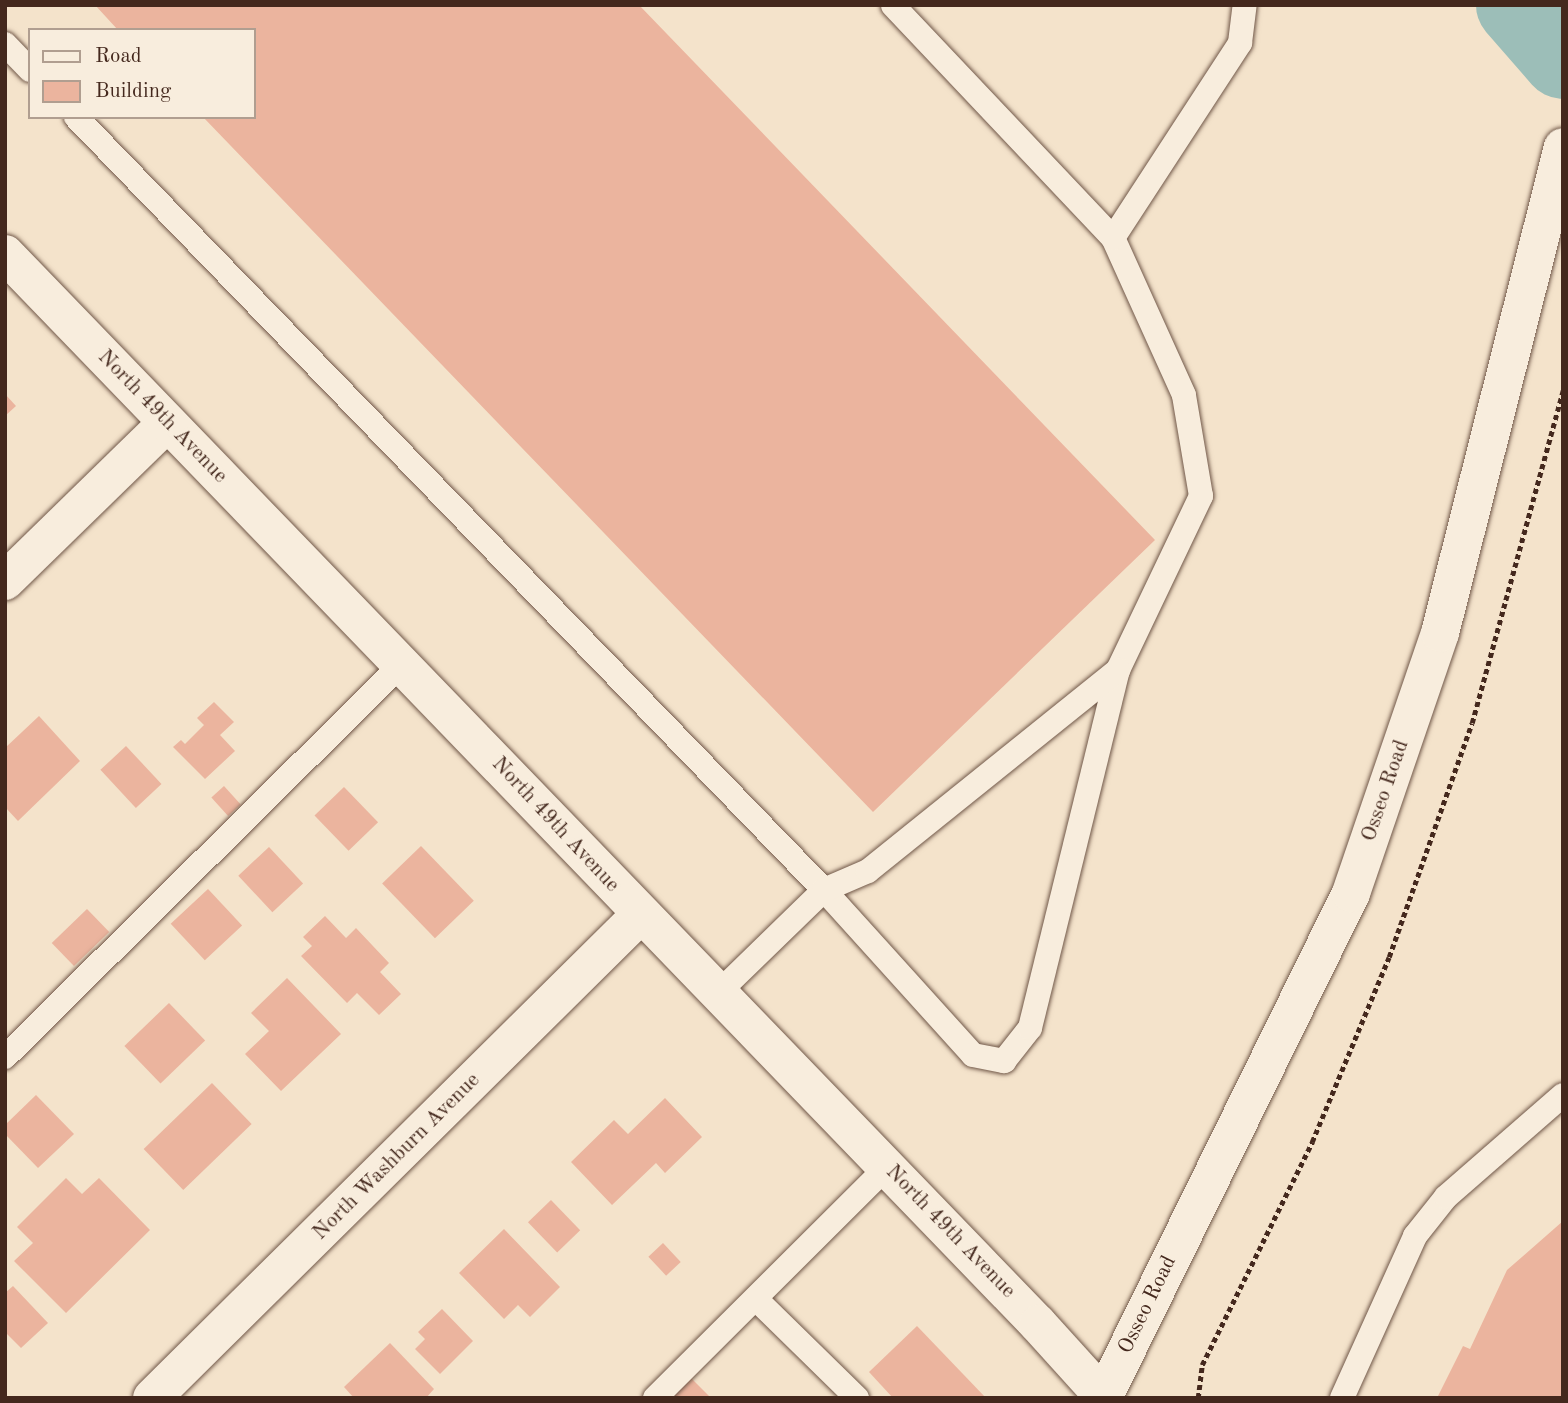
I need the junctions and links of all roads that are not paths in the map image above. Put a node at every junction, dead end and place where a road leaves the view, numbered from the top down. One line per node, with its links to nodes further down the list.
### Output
1 (893, 5): 7 (lane)
2 (1245, 5): 7 (lane)
3 (5, 44): 4 (lane)
4 (28, 67)
5 (78, 119): 13 (lane)
6 (1563, 147): 20 (street, Osseo Road)
7 (1113, 239): 12 (lane)
8 (5, 254): 9 (street, North 49th Avenue)
9 (167, 423): 10 (street); 11 (street, North 49th Avenue)
10 (5, 581)
11 (402, 664): 14 (street, North 49th Avenue); 16 (lane)
12 (1118, 670): 13 (lane); 13 (lane)
13 (824, 890): 15 (lane)
14 (640, 915): 15 (street, North 49th Avenue); 21 (street, North Washburn Avenue)
15 (717, 994): 18 (street, North 49th Avenue)
16 (5, 1057)
17 (1563, 1095): 24 (lane)
18 (887, 1167): 19 (lane); 20 (street, North 49th Avenue)
19 (757, 1300): 22 (lane); 23 (lane)
20 (1104, 1397)
21 (152, 1398)
22 (656, 1398)
23 (857, 1398)
24 (1342, 1398)

